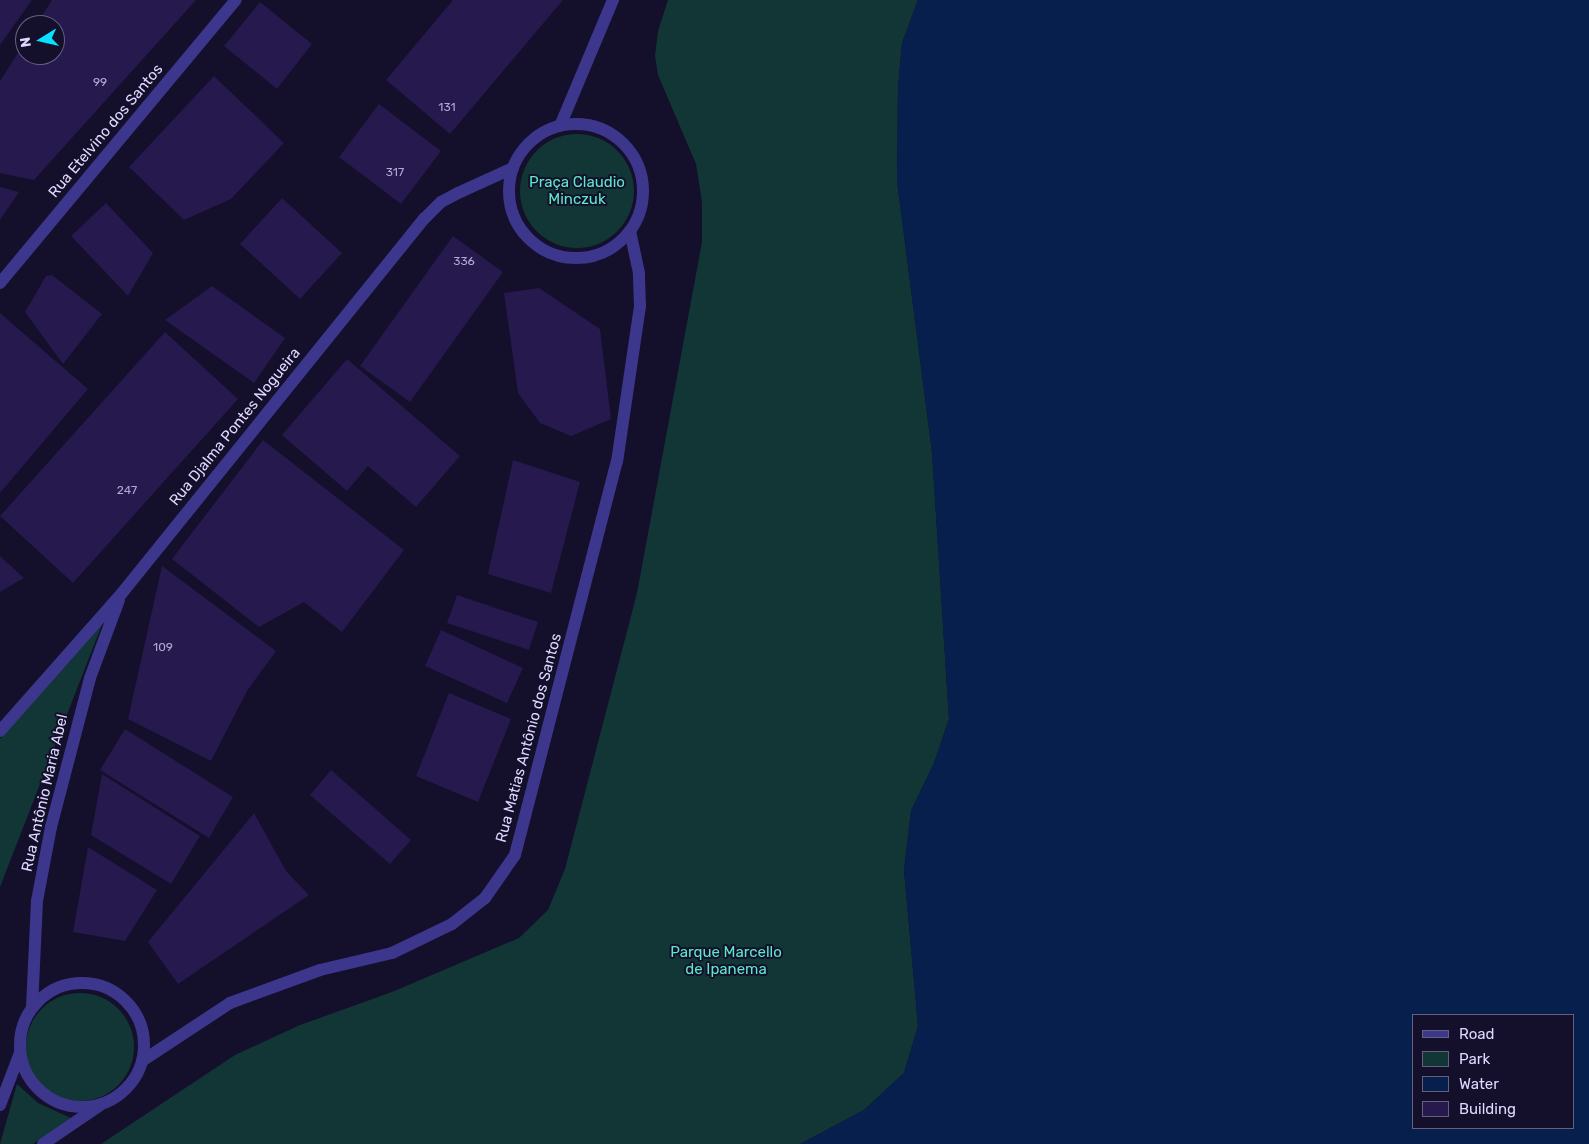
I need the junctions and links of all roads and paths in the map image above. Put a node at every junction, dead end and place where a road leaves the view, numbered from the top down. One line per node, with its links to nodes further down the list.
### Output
1 (236, 0): 6 (street, Rua Etelvino dos Santos)
2 (613, 0): 3 (street)
3 (560, 126): 4 (street); 5 (street)
4 (513, 168): 5 (street); 7 (street, Rua Djalma Pontes Nogueira)
5 (630, 232): 11 (street, Rua Matias Antônio dos Santos)
6 (0, 283)
7 (122, 593): 8 (street, Rua Djalma Pontes Nogueira); 9 (street, Rua Antônio Maria Abel)
8 (0, 730)
9 (32, 1008): 10 (street); 11 (street)
10 (20, 1053): 12 (street); 13 (street)
11 (142, 1061): 12 (street)
12 (101, 1104): 14 (street)
13 (0, 1105)
14 (44, 1144)

